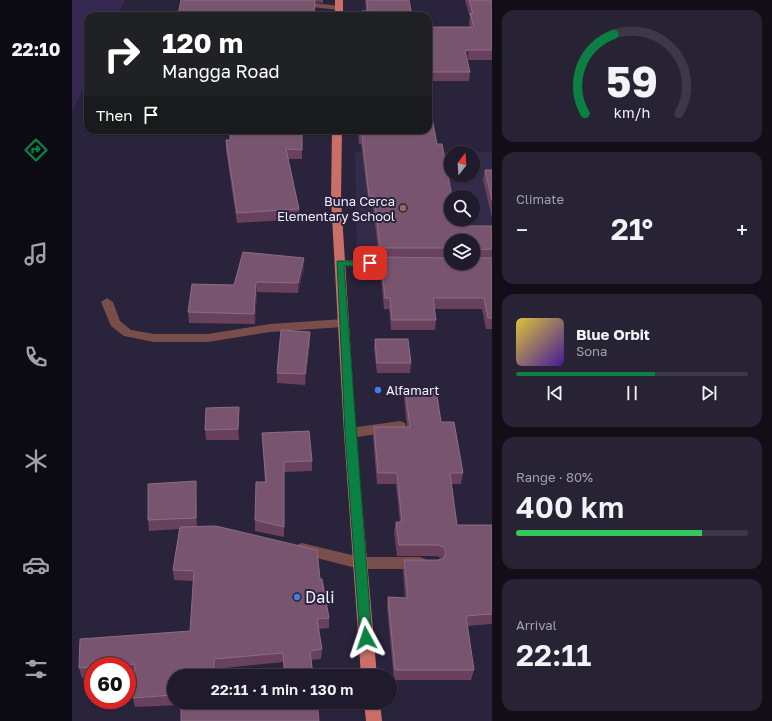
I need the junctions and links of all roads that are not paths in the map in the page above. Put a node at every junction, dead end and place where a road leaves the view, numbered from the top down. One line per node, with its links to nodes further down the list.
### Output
1 (268, 0): 2 (street)
2 (339, 8)
3 (337, 134): 4 (main road)
4 (340, 263): 5 (street); 7 (main road)
5 (408, 263)
6 (107, 302): 7 (street)
7 (344, 323): 9 (main road)
8 (400, 426): 9 (street)
9 (350, 433): 11 (main road)
10 (292, 547): 11 (street)
11 (360, 563): 12 (street); 13 (main road)
12 (436, 563)
13 (368, 669)
14 (373, 709): 15 (main road)
15 (374, 721)

